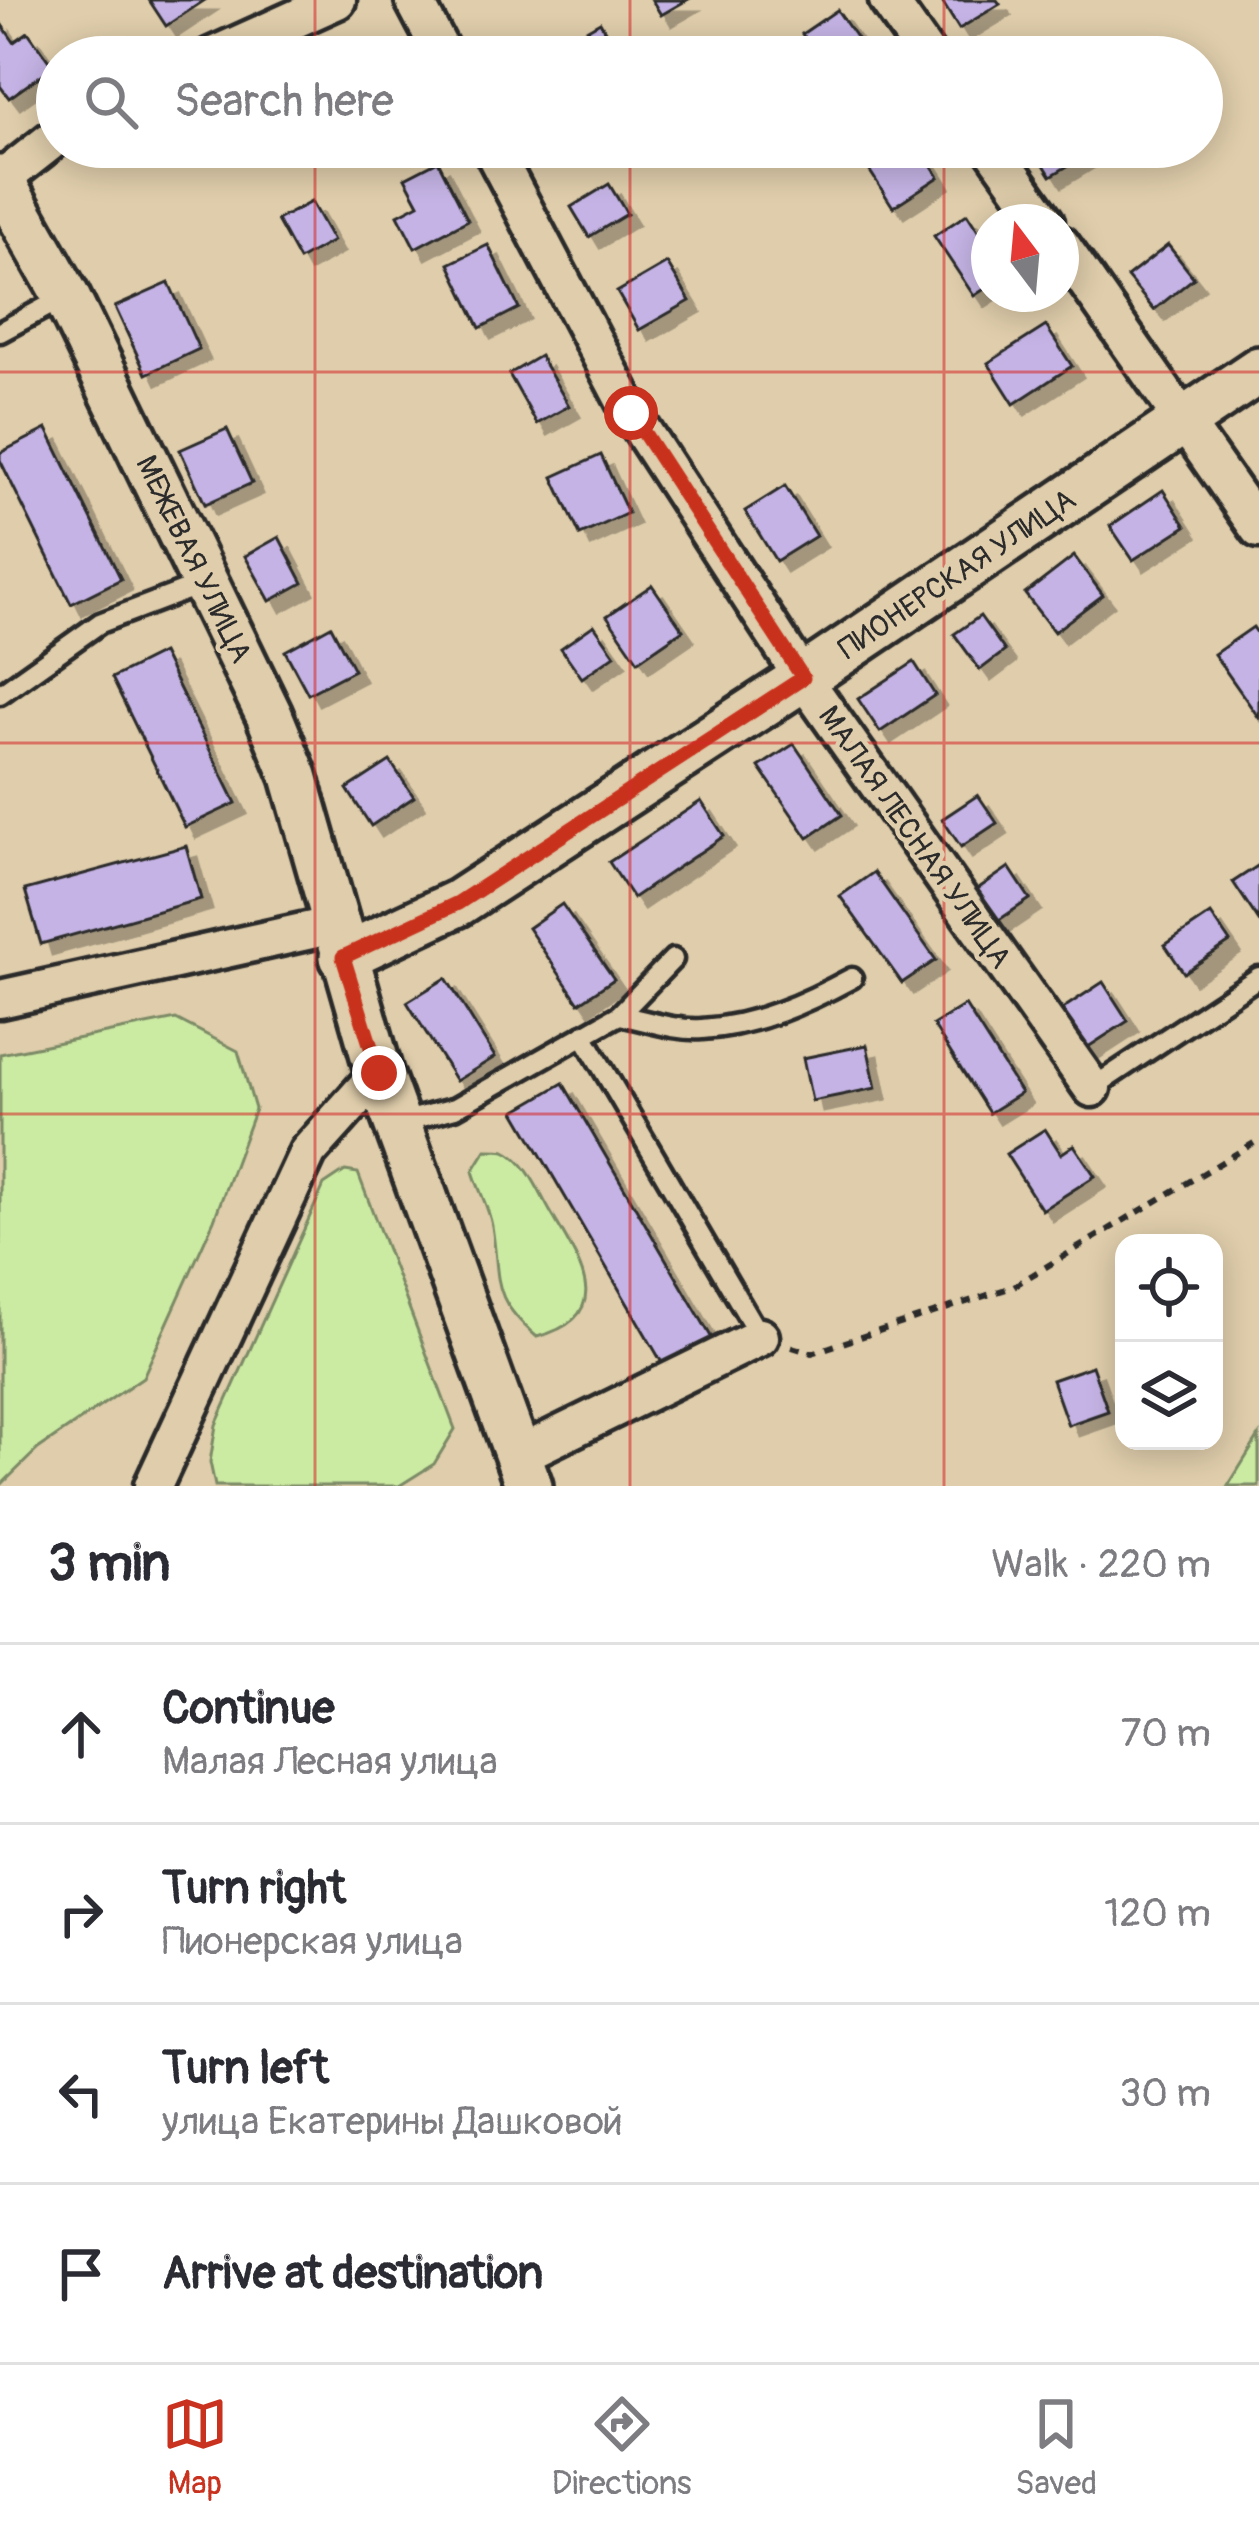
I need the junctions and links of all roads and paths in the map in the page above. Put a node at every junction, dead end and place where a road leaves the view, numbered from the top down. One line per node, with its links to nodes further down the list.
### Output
1 (337, 0): 4 (street)
2 (414, 0): 5 (street)
3 (888, 0): 6 (street)
4 (257, 36)
5 (433, 36)
6 (913, 36)
7 (36, 152): 10 (street)
8 (502, 168): 19 (street, МАЛАЯ ЛЕСНАЯ УЛИЦА)
9 (1007, 168): 11 (street)
10 (0, 180): 13 (street, МЕЖЕВАЯ УЛИЦА)
11 (1032, 204)
12 (1079, 270): 16 (street)
13 (66, 296): 14 (lane); 18 (street, МЕЖЕВАЯ УЛИЦА)
14 (0, 332)
15 (1259, 370): 16 (street, ПИОНЕРСКАЯ УЛИЦА)
16 (1185, 420): 17 (street); 19 (street, ПИОНЕРСКАЯ УЛИЦА)
17 (1259, 529)
18 (206, 583): 20 (lane); 21 (street, МЕЖЕВАЯ УЛИЦА)
19 (803, 678): 21 (street, ПИОНЕРСКАЯ УЛИЦА); 29 (street, МАЛАЯ ЛЕСНАЯ УЛИЦА)
20 (0, 694)
21 (339, 941): 25 (street); 28 (street, МЕЖЕВАЯ УЛИЦА)
22 (673, 959): 26 (lane)
23 (1259, 977): 29 (lane)
24 (852, 979): 26 (lane)
25 (0, 999)
26 (619, 1015): 27 (lane)
27 (583, 1035): 30 (lane); 32 (lane)
28 (379, 1073): 30 (street, МЕЖЕВАЯ УЛИЦА); 34 (street)
29 (1092, 1088)
30 (397, 1123): 33 (street, МЕЖЕВАЯ УЛИЦА)
31 (1259, 1140): 32 (path)
32 (760, 1337): 33 (street)
33 (524, 1470)
34 (153, 1486)

